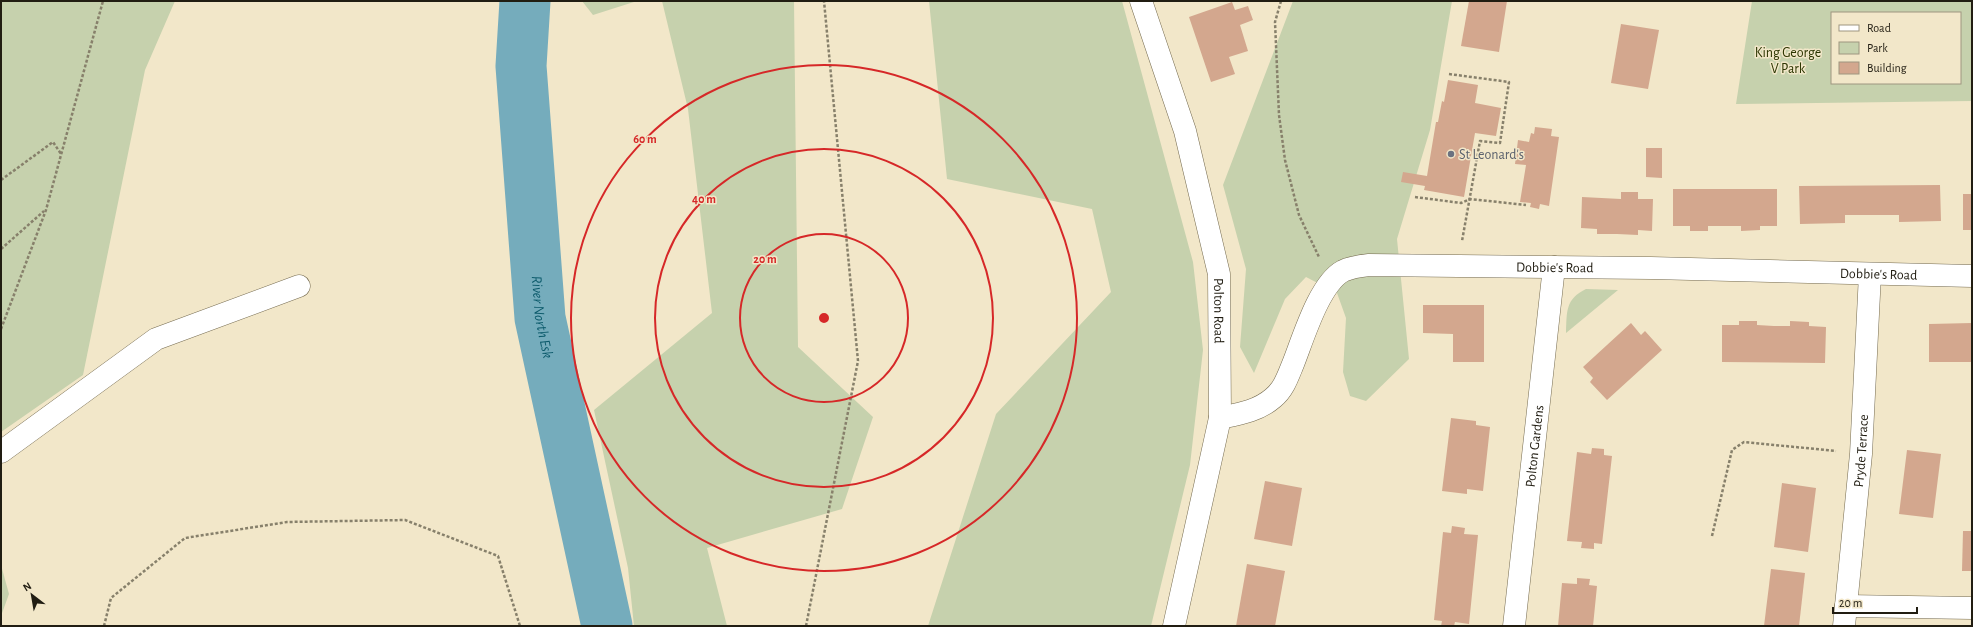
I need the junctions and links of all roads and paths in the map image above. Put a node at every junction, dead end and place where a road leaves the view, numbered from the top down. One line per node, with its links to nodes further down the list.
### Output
1 (103, 1): 6 (path)
2 (824, 1): 28 (path)
3 (1141, 1): 20 (street, Polton Road)
4 (1281, 1): 17 (path)
5 (1449, 74): 9 (path)
6 (61, 154): 7 (path); 11 (path)
7 (1, 180)
8 (1416, 197): 9 (path)
9 (1470, 199): 10 (path); 13 (path)
10 (1526, 205)
11 (46, 210): 12 (path); 19 (path)
12 (1, 249)
13 (1458, 266): 14 (street, Dobbie's Road); 17 (street, Dobbie's Road)
14 (1554, 267): 15 (street, Dobbie's Road); 30 (street, Polton Gardens)
15 (1870, 274): 16 (street, Dobbie's Road); 22 (street, Pryde Terrace)
16 (1972, 276)
17 (1330, 282): 20 (street, Dobbie's Road)
18 (299, 286): 21 (street)
19 (1, 329)
20 (1220, 418): 29 (street, Polton Road)
21 (1, 452)
22 (1861, 454): 23 (path); 25 (street, Pryde Terrace)
23 (1712, 536)
24 (1972, 608): 25 (street)
25 (1845, 616)
26 (104, 626): 27 (path)
27 (520, 626)
28 (806, 626)
29 (1174, 626)
30 (1514, 626)

